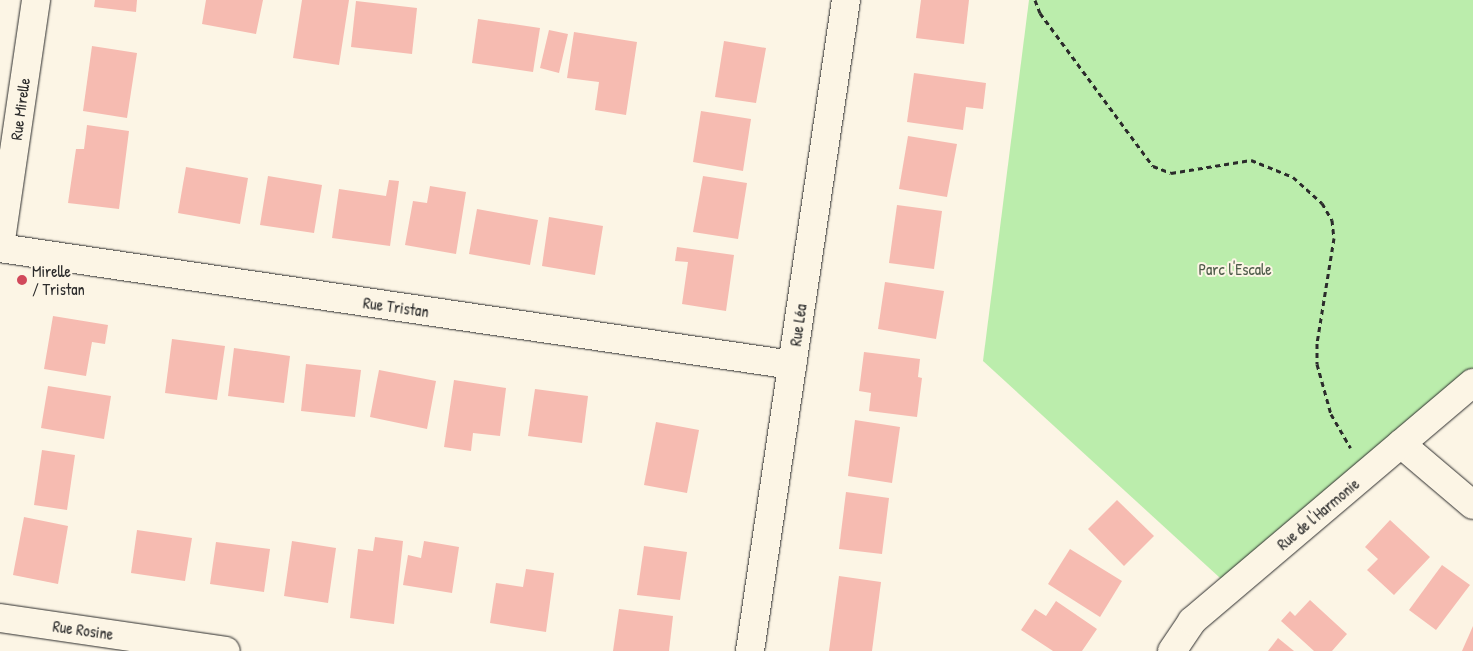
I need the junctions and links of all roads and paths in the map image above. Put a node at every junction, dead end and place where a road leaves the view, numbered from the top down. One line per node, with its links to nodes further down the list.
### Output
1 (36, 0): 4 (street, Rue Mirelle)
2 (1035, 0): 8 (path)
3 (841, 1): 5 (street, Rue Léa)
4 (0, 248): 5 (street, Rue Tristan)
5 (792, 365): 12 (street, Rue Léa)
6 (1473, 383): 7 (street, Rue de l'Harmonie)
7 (1401, 444): 8 (street, Rue de l'Harmonie); 9 (street)
8 (1370, 470): 13 (street, Rue de l'Harmonie)
9 (1473, 505)
10 (0, 618): 11 (street, Rue Rosine)
11 (226, 651)
12 (750, 651)
13 (1172, 651)

